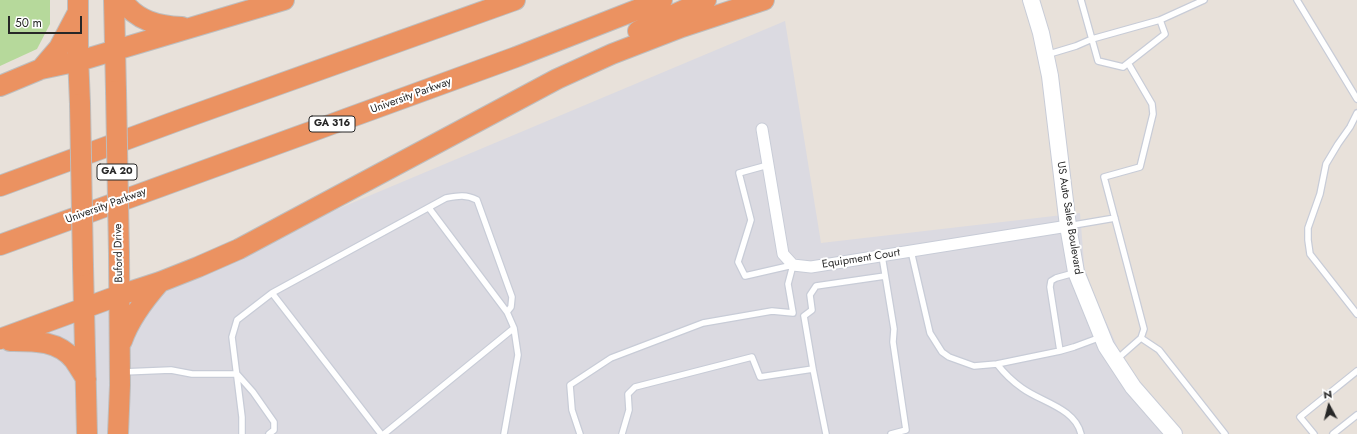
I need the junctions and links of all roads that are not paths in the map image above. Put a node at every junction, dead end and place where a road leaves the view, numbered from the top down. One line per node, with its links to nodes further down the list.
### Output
1 (114, 0): 16 (highway, Buford Drive / GA 20)
2 (122, 0): 14 (highway)
3 (284, 0): 14 (highway)
4 (515, 0): 27 (highway)
5 (662, 0): 31 (highway, University Parkway / GA 316)
6 (706, 0): 21 (highway)
7 (764, 0): 21 (highway)
8 (1031, 0): 17 (street, US Auto Sales Boulevard)
9 (1081, 0): 15 (lane)
10 (1204, 0): 13 (lane)
11 (1297, 0): 23 (lane)
12 (78, 5): 18 (highway, GA 20); 20 (highway)
13 (1160, 20): 15 (lane); 19 (lane)
14 (190, 28): 16 (highway)
15 (1092, 39): 17 (lane); 19 (lane)
16 (116, 49): 18 (highway); 39 (highway, Buford Drive / GA 20, bridge)
17 (1046, 55): 30 (street, US Auto Sales Boulevard)
18 (79, 61): 20 (highway); 40 (highway, GA 20, bridge)
19 (1128, 63): 29 (lane)
20 (41, 69): 22 (highway)
21 (557, 79): 37 (highway)
22 (0, 86)
23 (1357, 99)
24 (1357, 113): 43 (lane)
25 (762, 129): 26 (street)
26 (768, 165): 34 (street); 34 (lane)
27 (0, 186)
28 (429, 208): 38 (lane); 41 (lane); 41 (lane)
29 (1115, 218): 30 (lane); 47 (lane)
30 (1068, 226): 32 (street, Equipment Court); 35 (street, US Auto Sales Boulevard)
31 (0, 245)
32 (911, 251): 33 (street, Equipment Court); 52 (lane)
33 (882, 256): 34 (street, Equipment Court); 36 (lane)
34 (793, 265): 42 (lane)
35 (1076, 272): 46 (street, US Auto Sales Boulevard); 50 (lane)
36 (885, 276): 44 (lane); 68 (lane)
37 (160, 282): 39 (highway); 49 (highway)
38 (272, 293): 56 (lane); 63 (lane)
39 (120, 295): 40 (highway); 49 (highway, Buford Drive / GA 20)
40 (84, 309): 48 (highway); 57 (highway, GA 20)
41 (507, 312): 45 (lane)
42 (793, 313): 44 (lane); 65 (lane)
43 (1357, 314)
44 (804, 316): 53 (lane)
45 (514, 328): 63 (lane); 64 (lane)
46 (1101, 337): 50 (lane); 51 (street, US Auto Sales Boulevard)
47 (1141, 338): 51 (lane); 71 (lane)
48 (0, 340): 57 (highway)
49 (120, 347): 55 (highway, Buford Drive / GA 20)
50 (1060, 351): 52 (lane)
51 (1115, 360): 70 (street, US Auto Sales Boulevard)
52 (997, 364): 69 (lane)
53 (813, 369): 66 (lane); 67 (lane)
54 (1357, 371): 72 (lane)
55 (120, 372): 56 (lane); 60 (highway, Buford Drive / GA 20)
56 (237, 374): 61 (lane); 62 (lane)
57 (86, 379): 59 (highway, GA 20)
58 (1357, 416): 73 (lane)
59 (87, 434)
60 (118, 434)
61 (242, 434)
62 (269, 434)
63 (382, 434)
64 (504, 434)
65 (580, 434)
66 (622, 434)
67 (826, 434)
68 (891, 434)
69 (1081, 434)
70 (1174, 434)
71 (1225, 434)
72 (1314, 434)
73 (1333, 434)

